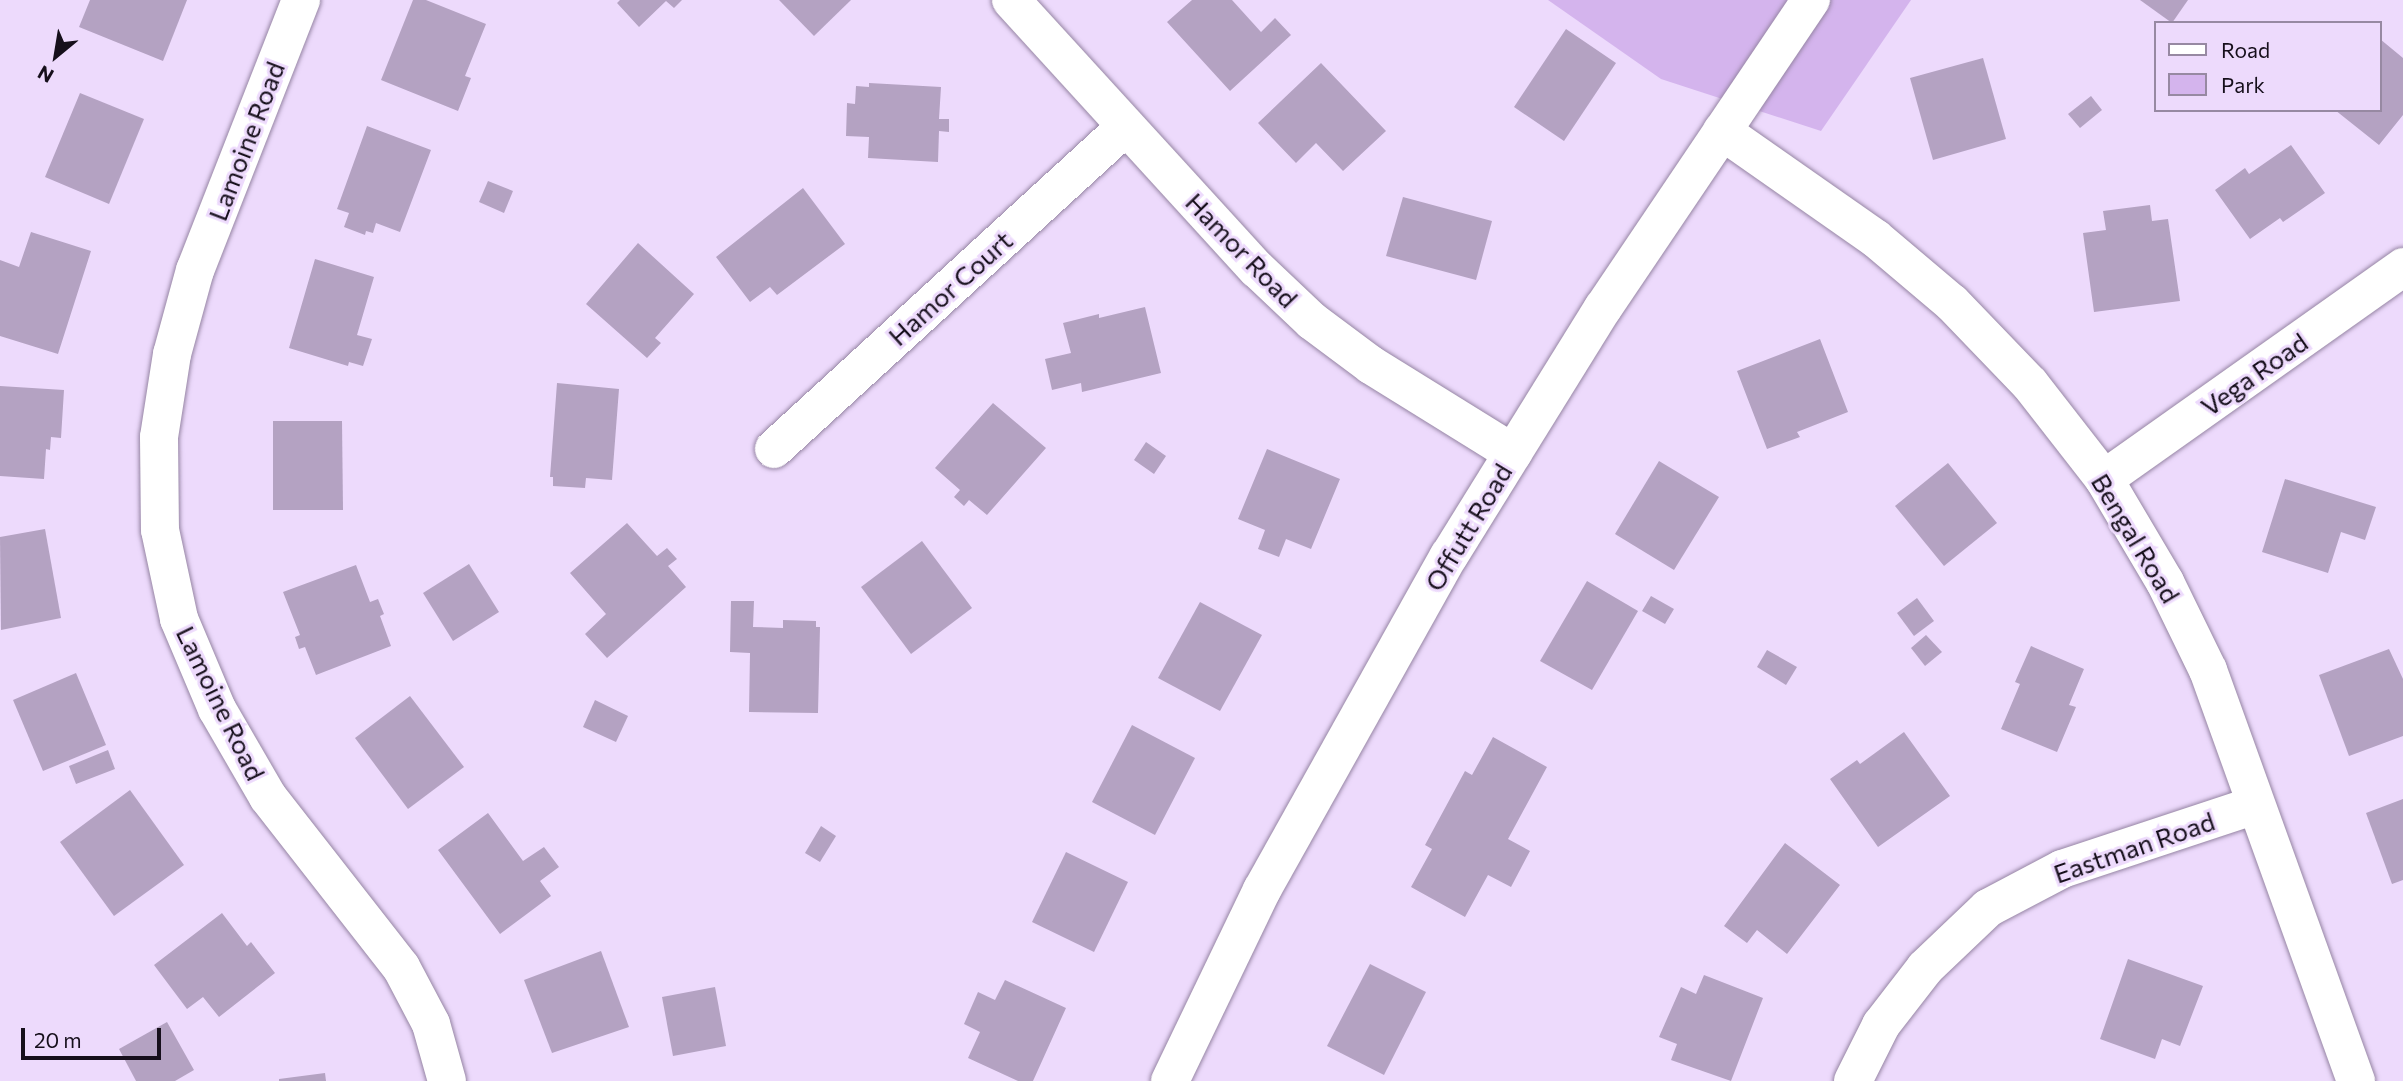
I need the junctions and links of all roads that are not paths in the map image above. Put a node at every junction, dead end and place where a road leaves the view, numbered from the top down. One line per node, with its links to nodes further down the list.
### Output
1 (301, 0): 11 (street, Lamoine Road)
2 (1011, 0): 4 (street, Hamor Road)
3 (1811, 0): 5 (street, Offutt Road)
4 (1126, 127): 7 (street, Hamor Court); 8 (street, Hamor Road)
5 (1722, 131): 8 (street, Offutt Road); 9 (street, Bengal Road)
6 (2403, 267): 9 (street, Vega Road)
7 (774, 449)
8 (1513, 453): 12 (street, Offutt Road)
9 (2104, 479): 10 (street, Bengal Road)
10 (2255, 805): 13 (street, Eastman Road); 14 (street, Bengal Road)
11 (447, 1081)
12 (1170, 1081)
13 (1853, 1081)
14 (2356, 1081)

